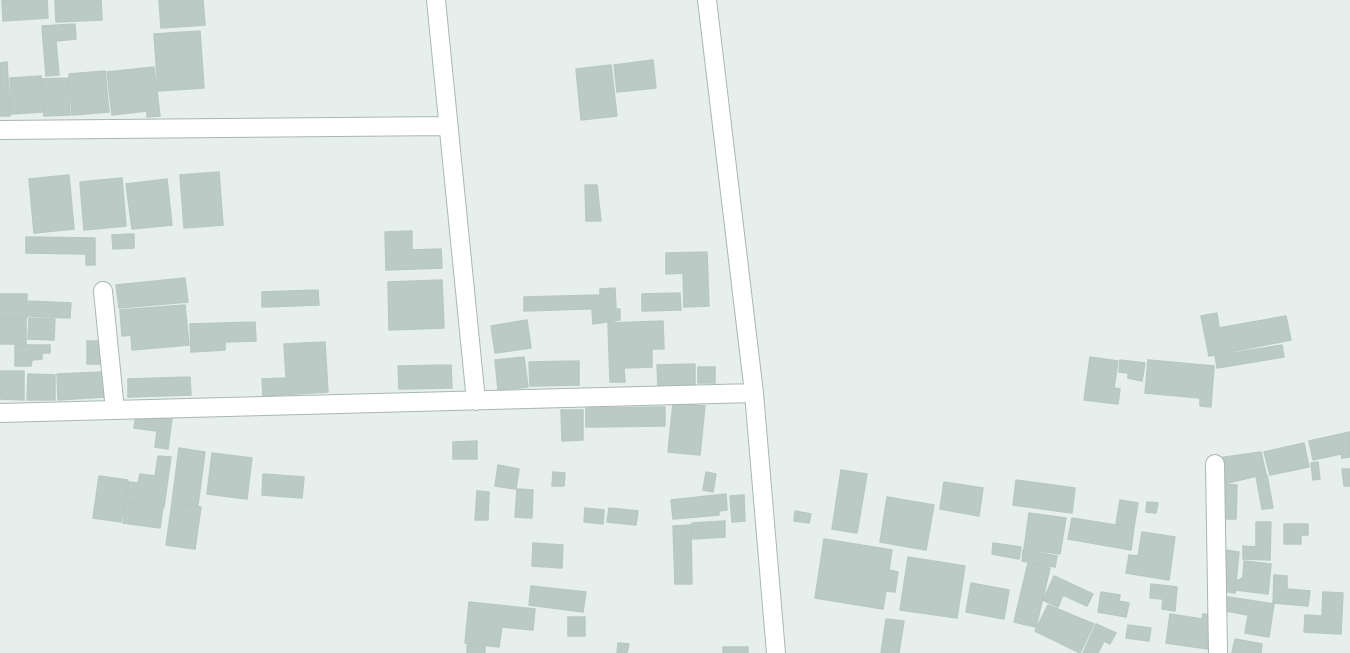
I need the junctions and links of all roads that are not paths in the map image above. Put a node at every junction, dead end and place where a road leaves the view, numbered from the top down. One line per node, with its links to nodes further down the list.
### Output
1 (436, 0): 3 (street)
2 (707, 0): 6 (street)
3 (448, 126): 4 (street); 7 (street)
4 (0, 130)
5 (104, 291): 8 (street)
6 (754, 393): 7 (street); 11 (street)
7 (476, 401): 8 (street)
8 (115, 410): 9 (street)
9 (0, 413)
10 (1215, 465): 12 (street)
11 (776, 653)
12 (1218, 653)

